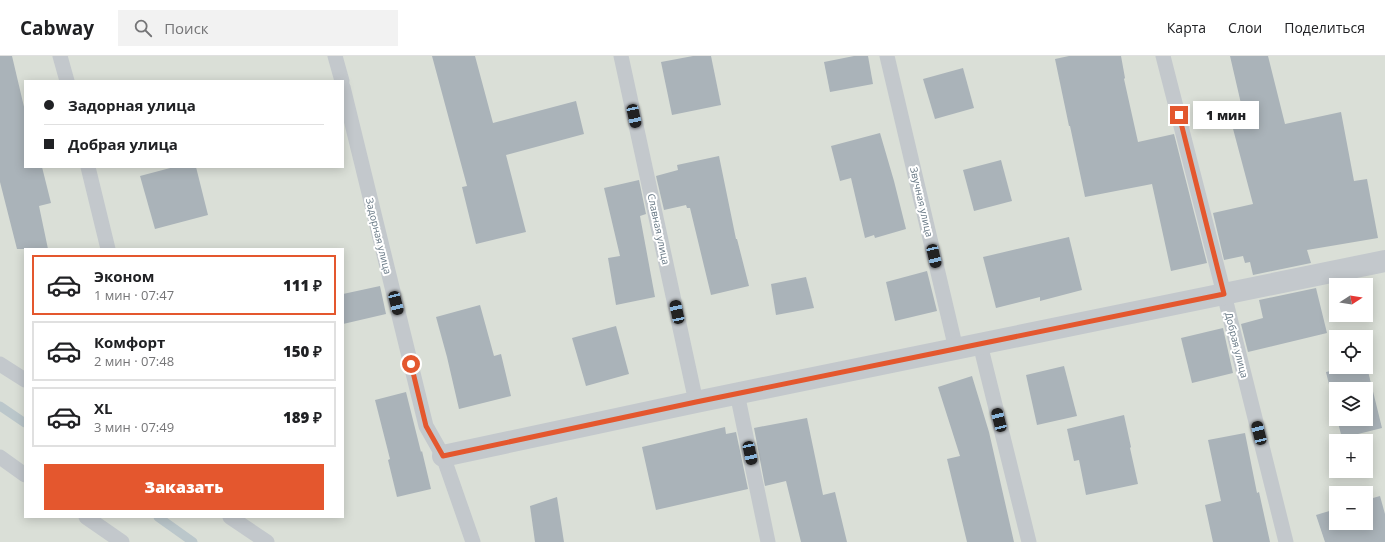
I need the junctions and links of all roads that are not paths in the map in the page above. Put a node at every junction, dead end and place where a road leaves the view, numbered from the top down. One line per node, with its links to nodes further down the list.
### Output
1 (60, 56): 6 (lane)
2 (335, 56): 7 (lane)
3 (621, 56): 18 (lane, Славная улица)
4 (887, 56): 14 (lane, Звучная улица)
5 (1163, 56): 12 (lane, Добрая улица)
6 (66, 80)
7 (342, 80)
8 (344, 91): 19 (lane, Задорная улица)
9 (88, 168): 10 (lane)
10 (108, 248)
11 (1385, 261): 12 (street)
12 (1224, 294): 13 (street); 29 (lane, Добрая улица)
13 (980, 344): 14 (street); 28 (lane)
14 (956, 349): 17 (street)
15 (0, 364): 16 (lane)
16 (24, 379)
17 (737, 394): 18 (street); 27 (lane)
18 (696, 402): 19 (street)
19 (443, 456): 26 (lane, Задорная улица)
20 (0, 457): 21 (lane)
21 (24, 474)
22 (87, 518): 24 (lane)
23 (231, 518): 25 (lane)
24 (122, 542)
25 (267, 542)
26 (472, 542)
27 (768, 542)
28 (1028, 542)
29 (1286, 542)

